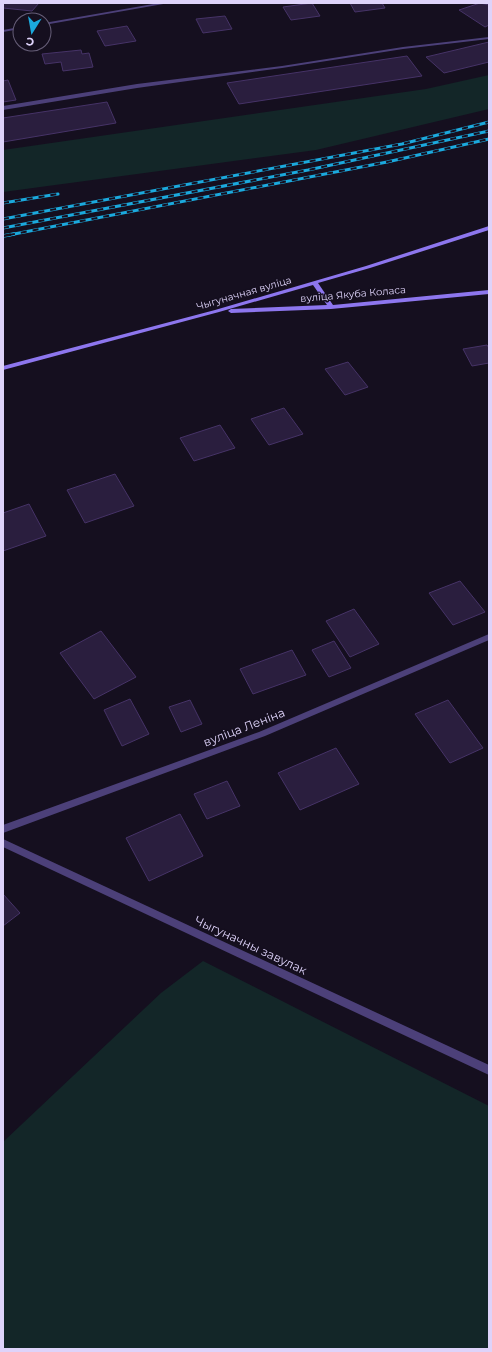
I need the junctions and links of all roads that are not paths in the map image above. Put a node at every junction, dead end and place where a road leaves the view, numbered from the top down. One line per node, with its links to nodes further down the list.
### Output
1 (167, 3): 2 (street)
2 (52, 23)
3 (489, 38): 4 (street)
4 (3, 108)
5 (489, 228): 6 (street, Чыгуначная вуліца)
6 (315, 283): 8 (street); 9 (street, Чыгуначная вуліца)
7 (489, 292): 8 (street, вуліца Якуба Коласа)
8 (331, 308): 9 (street, вуліца Якуба Коласа)
9 (218, 311): 10 (street, Чыгуначная вуліца)
10 (3, 368)
11 (489, 637): 12 (street, вуліца Леніна)
12 (3, 829)
13 (3, 843): 14 (street, Чыгуначны завулак)
14 (489, 1070)

